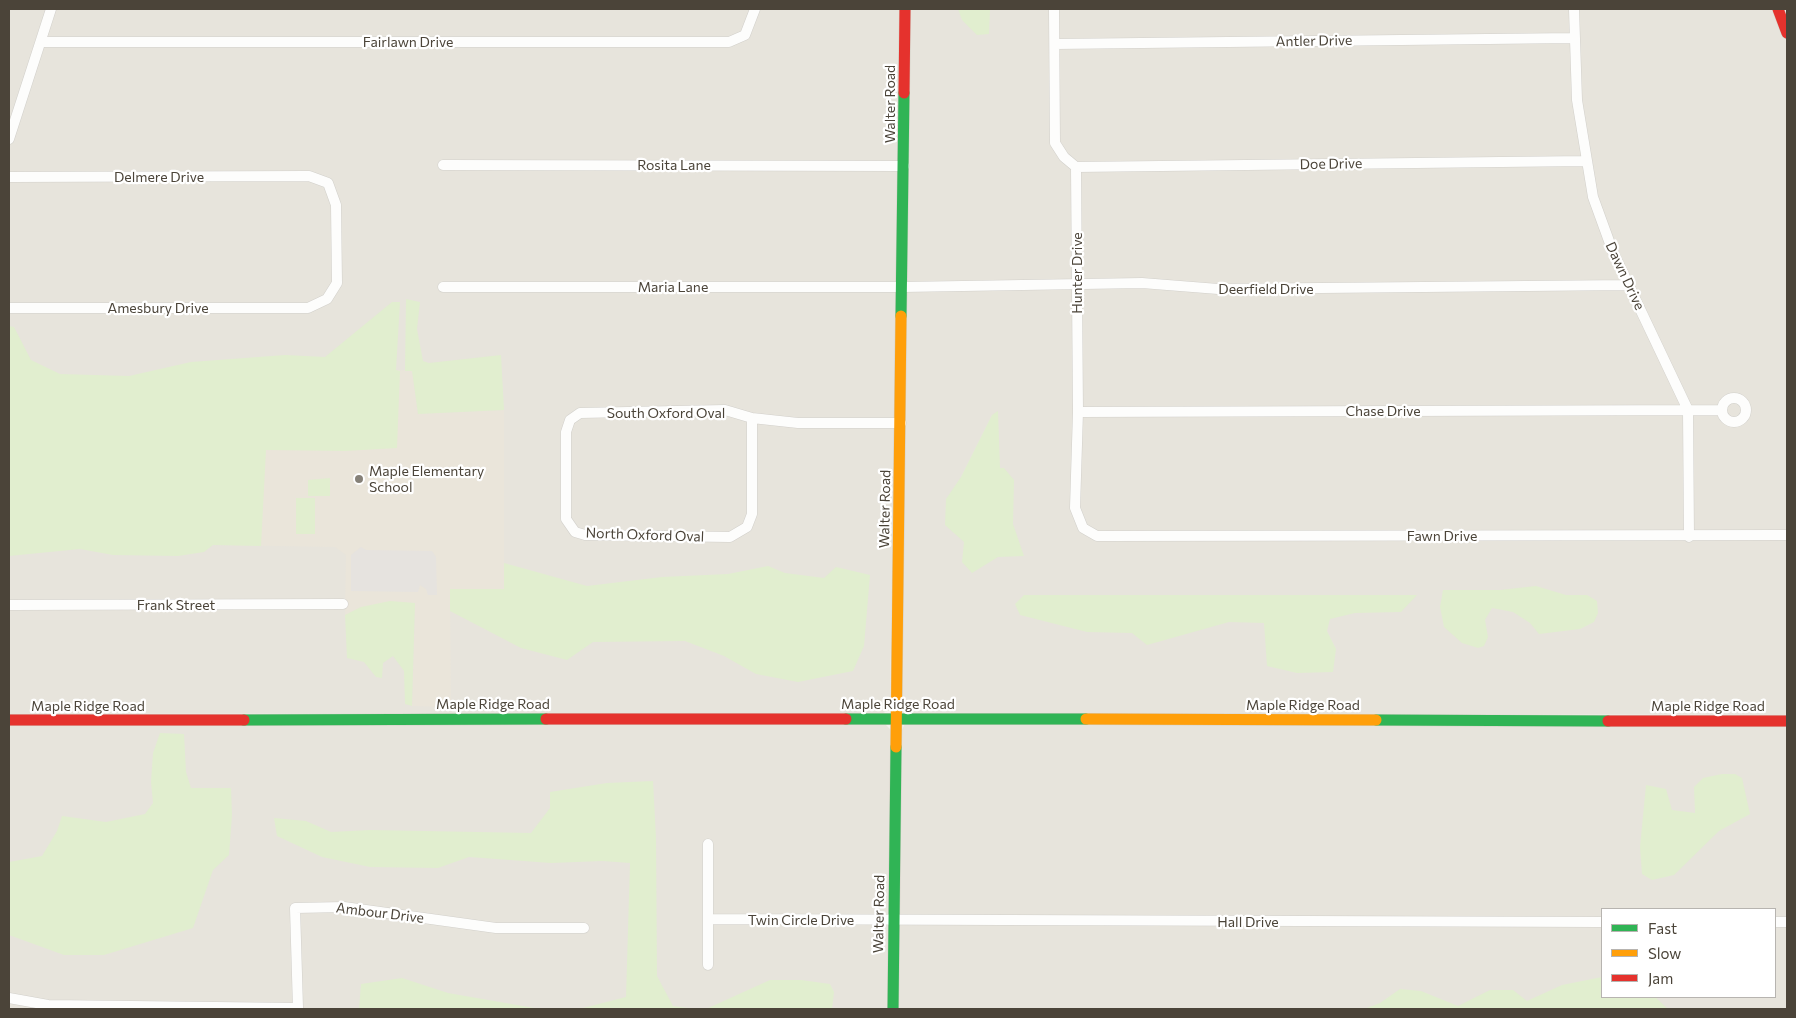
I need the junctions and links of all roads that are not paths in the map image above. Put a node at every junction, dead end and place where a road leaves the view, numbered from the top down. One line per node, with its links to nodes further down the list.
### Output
1 (51, 9): 9 (street)
2 (755, 9): 9 (street, Fairlawn Drive)
3 (905, 9): 14 (street, Walter Road)
4 (1054, 9): 10 (street)
5 (1574, 9): 8 (street, Dawn Drive)
6 (1778, 9): 7 (street)
7 (1787, 34)
8 (1574, 38): 10 (street, Antler Drive); 12 (street, Dawn Drive)
9 (41, 42): 11 (street)
10 (1055, 44): 15 (street)
11 (9, 140)
12 (1586, 161): 15 (street, Doe Drive); 18 (street, Dawn Drive)
13 (443, 164): 14 (street, Rosita Lane)
14 (904, 166): 20 (street, Walter Road)
15 (1076, 167): 17 (street, Hunter Drive)
16 (9, 177): 22 (street, Delmere Drive)
17 (1077, 285): 18 (street, Deerfield Drive); 20 (street, Deerfield Drive); 25 (street, Hunter Drive)
18 (1629, 285): 23 (street, Dawn Drive)
19 (443, 287): 20 (street, Maria Lane)
20 (903, 287): 27 (street, Walter Road)
21 (9, 308): 22 (street, Amesbury Drive)
22 (308, 308)
23 (1688, 410): 24 (street, Chase Drive); 25 (street, Chase Drive); 31 (street, Dawn Drive)
24 (1722, 410)
25 (1078, 412): 30 (street, Hunter Drive)
26 (752, 418): 27 (street, South Oxford Oval); 28 (street, South Oxford Oval); 28 (street, North Oxford Oval)
27 (901, 423): 34 (street, Walter Road)
28 (566, 519)
29 (1787, 535): 31 (street, Fawn Drive)
30 (1097, 536): 31 (street, Fawn Drive)
31 (1689, 537)
32 (343, 604): 33 (street, Frank Street)
33 (9, 605)
34 (897, 719): 35 (street, Maple Ridge Road); 36 (street, Maple Ridge Road); 39 (street, Walter Road)
35 (9, 720)
36 (1787, 721)
37 (708, 844): 38 (street)
38 (708, 919): 39 (street, Twin Circle Drive); 42 (street)
39 (894, 921): 40 (street, Hall Drive); 44 (street, Walter Road)
40 (1601, 922)
41 (584, 928): 43 (street, Ambour Drive)
42 (708, 965)
43 (9, 998)
44 (893, 1009)

